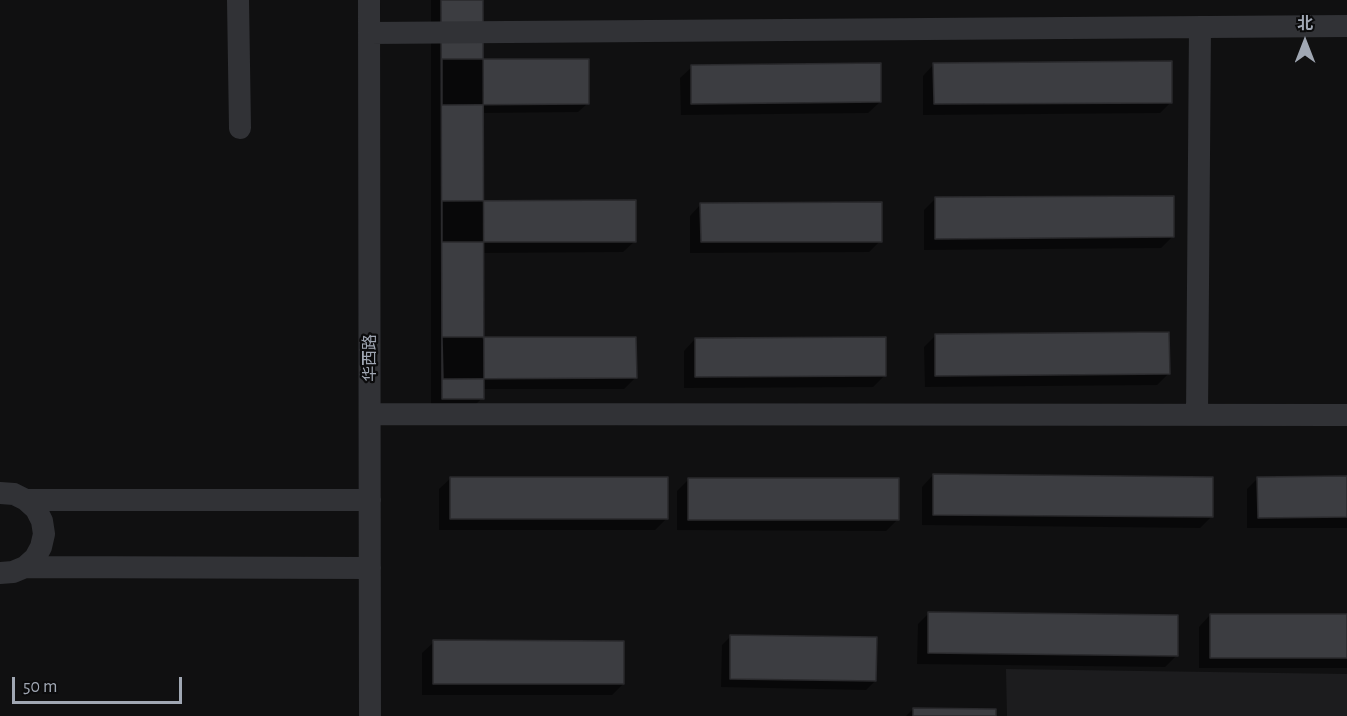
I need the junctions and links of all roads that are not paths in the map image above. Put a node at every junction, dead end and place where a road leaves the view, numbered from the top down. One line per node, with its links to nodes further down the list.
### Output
1 (238, 0): 6 (street)
2 (369, 0): 5 (street, 华西路)
3 (1347, 26): 4 (street)
4 (1200, 27): 5 (street); 8 (street)
5 (369, 33): 7 (street, 华西路)
6 (240, 128)
7 (370, 414): 8 (street); 12 (street, 华西路)
8 (1197, 415): 9 (street)
9 (1347, 415)
10 (0, 493): 11 (street)
11 (26, 500): 12 (street); 13 (street)
12 (370, 500): 14 (street, 华西路)
13 (25, 567): 14 (street); 15 (street)
14 (370, 568): 16 (street, 华西路)
15 (0, 573)
16 (370, 716)

